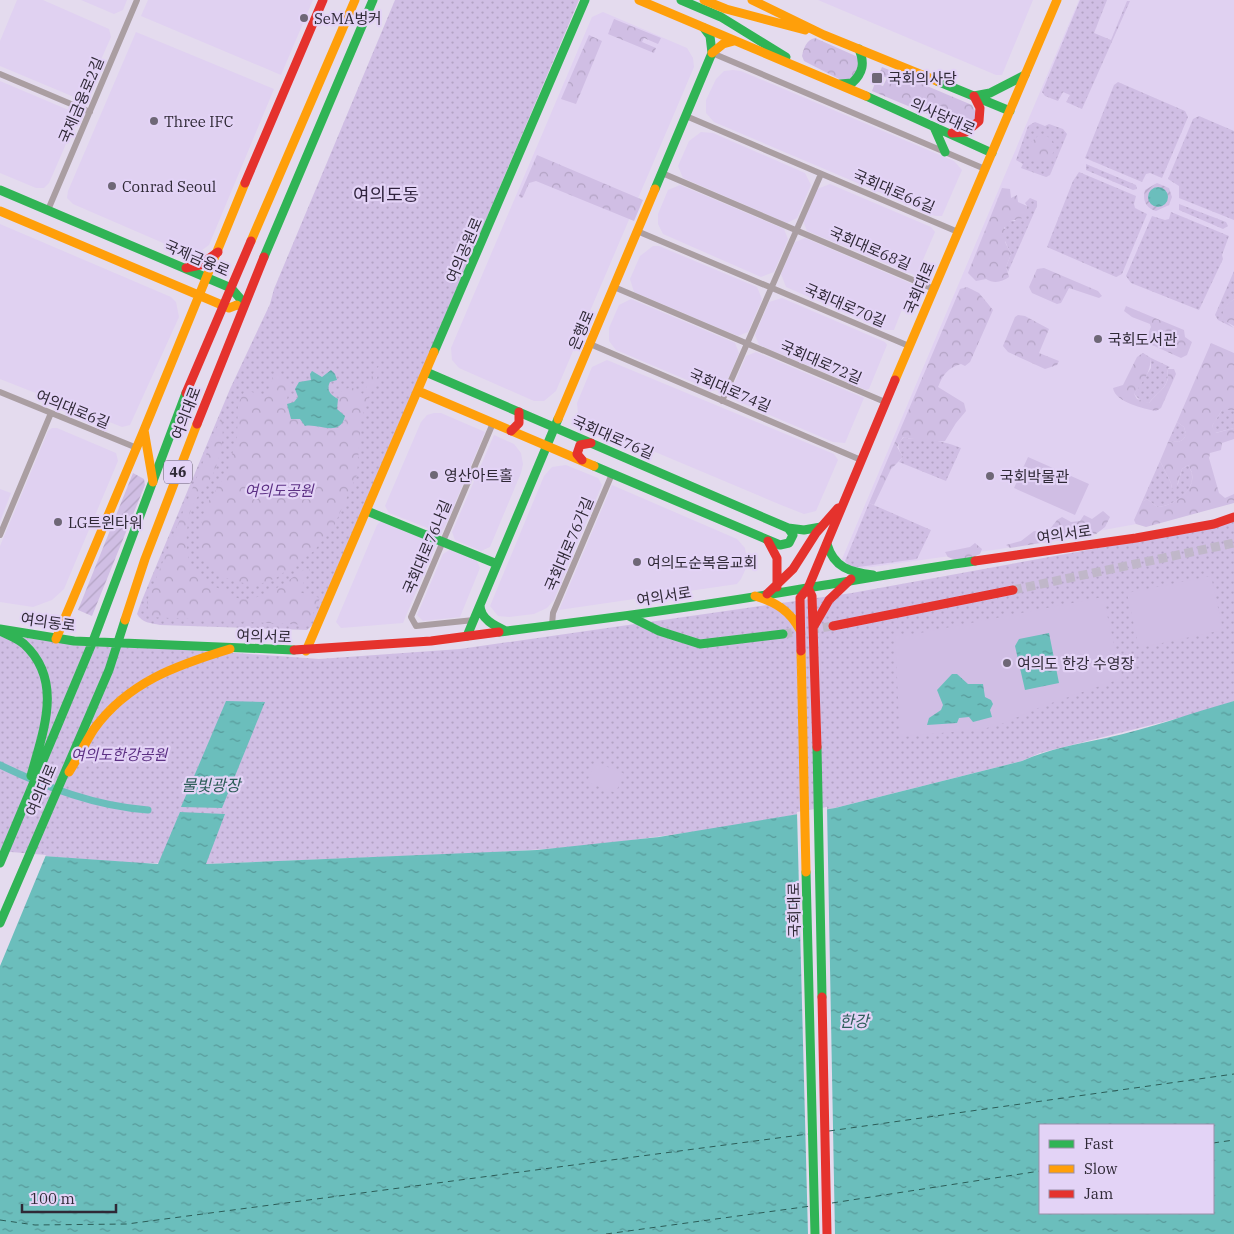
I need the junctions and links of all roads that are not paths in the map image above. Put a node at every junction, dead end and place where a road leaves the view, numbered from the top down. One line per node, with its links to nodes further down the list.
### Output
1 (137, 0): 22 (street, 국제금융로2길)
2 (323, 0): 37 (main road, 여의대로)
3 (354, 0): 41 (main road, 여의대로)
4 (374, 0): 45 (main road, 여의대로 / 46)
5 (585, 0): 50 (main road, 여의공원로)
6 (639, 0): 11 (main road, 의사당대로)
7 (681, 0): 16 (main road, 의사당대로)
8 (704, 0): 12 (main road, 의사당대로)
9 (752, 0): 12 (main road, 의사당대로)
10 (1057, 0): 18 (main road, 국회대로)
11 (704, 28): 13 (main road, 의사당대로); 15 (main road)
12 (824, 35): 14 (main road, 의사당대로)
13 (734, 41): 15 (main road); 16 (main road, 의사당대로)
14 (859, 49): 19 (main road); 20 (main road, 의사당대로)
15 (712, 53): 23 (main road, 은행로); 26 (street)
16 (801, 67): 19 (main road, 의사당대로)
17 (0, 74): 22 (street)
18 (1025, 75): 20 (main road); 21 (main road, 국회대로)
19 (837, 83): 24 (main road, 의사당대로)
20 (974, 96): 21 (main road, 의사당대로); 25 (main road)
21 (1010, 111): 27 (main road, 국회대로)
22 (90, 112): 33 (street, 국제금융로2길)
23 (686, 116): 29 (main road, 은행로); 30 (street, 국회대로66길)
24 (934, 127): 25 (main road, 의사당대로); 26 (main road)
25 (949, 134): 27 (main road, 의사당대로)
26 (944, 152): 28 (street)
27 (992, 153): 28 (main road, 국회대로)
28 (985, 169): 36 (main road, 국회대로)
29 (662, 173): 34 (street, 국회대로68길); 35 (main road, 은행로)
30 (821, 174): 34 (street); 36 (street, 국회대로66길)
31 (0, 190): 33 (main road, 국제금융로)
32 (0, 210): 44 (main road)
33 (48, 210): 38 (main road, 국제금융로)
34 (796, 230): 42 (street); 43 (street, 국회대로68길)
35 (638, 231): 40 (main road, 은행로); 42 (street, 국회대로70길)
36 (958, 232): 43 (main road, 국회대로)
37 (219, 252): 38 (main road); 39 (main road, 여의대로)
38 (185, 268): 39 (main road, 국제금융로)
39 (208, 278): 41 (main road, 국제금융로); 44 (main road, 여의대로)
40 (614, 287): 47 (main road, 은행로); 48 (street, 국회대로72길)
41 (231, 288): 45 (main road, 국제금융로); 46 (main road, 여의대로)
42 (771, 288): 48 (street); 49 (street, 국회대로70길)
43 (934, 289): 49 (main road, 국회대로)
44 (200, 297): 46 (main road); 59 (main road, 여의대로)
45 (244, 303): 46 (main road); 98 (main road, 여의대로 / 46)
46 (223, 306): 67 (main road, 여의대로)
47 (590, 344): 53 (street, 국회대로74길); 58 (main road, 은행로)
48 (747, 344): 53 (street); 54 (street, 국회대로72길)
49 (909, 346): 54 (main road, 국회대로)
50 (426, 372): 51 (main road, 여의공원로); 55 (main road, 국회대로76길)
51 (418, 391): 57 (main road); 69 (main road, 여의공원로)
52 (0, 392): 56 (street, 여의대로6길)
53 (722, 401): 64 (street, 국회대로74길)
54 (885, 402): 64 (main road, 국회대로)
55 (519, 412): 58 (main road, 국회대로76길); 60 (main road)
56 (51, 413): 63 (street, 여의대로6길); 73 (street)
57 (493, 423): 60 (main road); 74 (street, 국회대로76나길)
58 (555, 427): 61 (main road, 국회대로76길); 62 (main road, 은행로)
59 (144, 430): 63 (main road, 여의대로); 67 (main road, 여의대로 / 46)
60 (512, 431): 62 (main road)
61 (591, 443): 65 (main road); 72 (main road, 국회대로76길)
62 (547, 446): 65 (main road); 77 (main road, 은행로)
63 (137, 448): 96 (main road, 여의대로)
64 (861, 460): 68 (main road, 국회대로)
65 (585, 462): 66 (main road)
66 (612, 474): 75 (main road); 88 (street, 국회대로76가길)
67 (153, 483): 97 (main road, 여의대로 / 46)
68 (842, 504): 71 (main road); 76 (main road, 국회대로)
69 (367, 511): 74 (main road); 100 (main road, 여의공원로)
70 (1234, 517): 78 (main road, 여의서로)
71 (821, 527): 72 (main road, 국회대로76길); 80 (main road)
72 (788, 528): 75 (main road)
73 (0, 535)
74 (443, 541): 77 (main road); 87 (street, 국회대로76나길)
75 (768, 541): 80 (main road)
76 (827, 544): 78 (main road); 81 (main road, 국회대로)
77 (498, 564): 85 (main road, 은행로)
78 (873, 575): 79 (main road, 여의서로)
79 (851, 579): 81 (main road, 여의서로); 90 (main road)
80 (777, 587): 83 (main road)
81 (808, 588): 83 (main road, 여의서로); 90 (main road, 국회대로); 94 (main road, 국회대로)
82 (1013, 590): 89 (main road)
83 (767, 595): 84 (main road, 여의서로)
84 (755, 596): 86 (main road, 여의서로); 94 (main road)
85 (480, 605): 87 (main road, 은행로); 92 (main road)
86 (629, 616): 88 (main road, 여의서로); 93 (main road)
87 (474, 620): 95 (main road, 은행로)
88 (552, 625): 92 (main road, 여의서로)
89 (833, 626)
90 (814, 627): 106 (main road, 국회대로)
91 (0, 630): 96 (main road, 여의동로); 102 (main road, 46)
92 (506, 631): 95 (main road, 여의서로)
93 (783, 634)
94 (802, 634): 105 (main road, 국회대로)
95 (467, 636): 100 (main road, 여의서로)
96 (56, 639): 97 (main road, 여의동로)
97 (93, 642): 98 (main road, 여의서로); 102 (main road, 여의대로 / 46)
98 (118, 644): 99 (main road, 여의서로); 101 (main road, 여의대로 / 46)
99 (230, 649): 100 (main road, 여의서로); 101 (main road, 46)
100 (306, 652)
101 (49, 805): 104 (main road, 여의대로 / 46)
102 (23, 807): 103 (main road, 여의대로 / 46)
103 (0, 863)
104 (0, 923)
105 (815, 1234)
106 (827, 1234)

